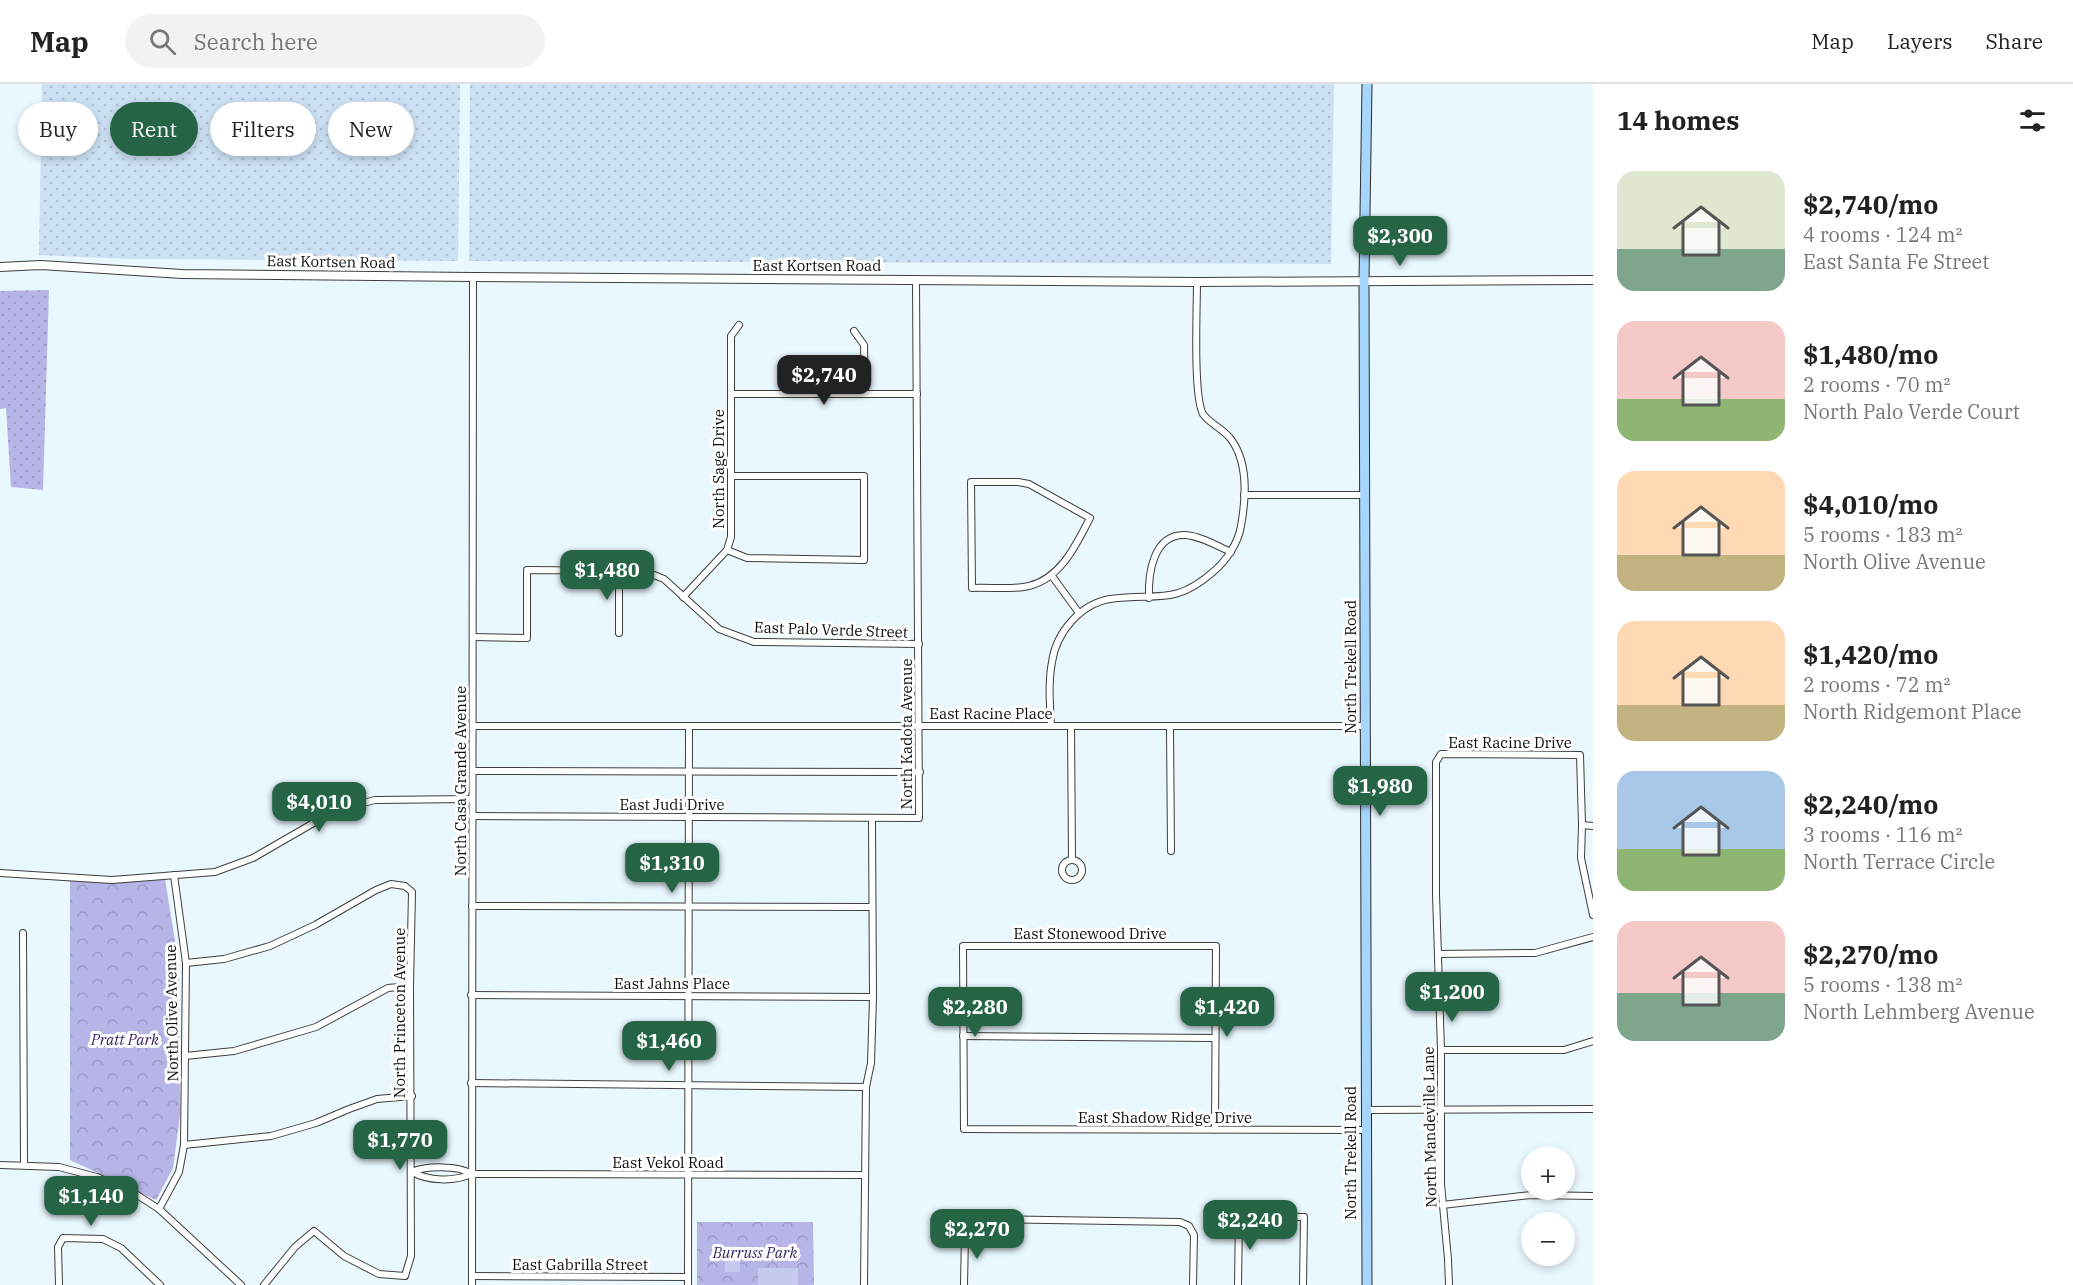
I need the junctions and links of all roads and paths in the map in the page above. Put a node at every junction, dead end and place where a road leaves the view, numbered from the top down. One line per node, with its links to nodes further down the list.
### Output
1 (1367, 84): 5 (main road, North Trekell Road)
2 (0, 267): 3 (street, East Kortsen Road)
3 (473, 277): 4 (street, East Kortsen Road); 24 (street, North Casa Grande Avenue)
4 (916, 280): 7 (street, East Kortsen Road); 12 (street, North Kadota Avenue)
5 (1364, 280): 6 (street, East Kortsen Road); 7 (street, East Kortsen Road); 15 (main road, North Trekell Road)
6 (1593, 280)
7 (1197, 282): 14 (street)
8 (739, 326): 10 (street, North Sage Drive)
9 (854, 331): 11 (street)
10 (731, 394): 11 (street); 13 (street, North Sage Drive)
11 (865, 394): 12 (street)
12 (917, 394): 25 (street, North Kadota Avenue)
13 (731, 476): 16 (street, North Sage Drive); 16 (street)
14 (1244, 495): 15 (street); 17 (street)
15 (1365, 495): 29 (main road, North Trekell Road)
16 (727, 550): 20 (street, North Sage Drive)
17 (1231, 552): 21 (street); 21 (street)
18 (619, 569): 20 (street, East Palo Verde Street); 23 (street); 24 (street, East Palo Verde Street)
19 (1052, 576): 19 (street); 22 (street)
20 (683, 597): 25 (street, East Palo Verde Street)
21 (1149, 598): 22 (street)
22 (1079, 613): 28 (street)
23 (619, 633)
24 (473, 637): 26 (street, North Casa Grande Avenue)
25 (919, 644): 27 (street, North Kadota Avenue)
26 (473, 726): 30 (street, East Racine Place); 34 (street, North Casa Grande Avenue)
27 (920, 726): 28 (street, East Racine Place); 30 (street, East Racine Place); 36 (street, North Kadota Avenue)
28 (1051, 726): 31 (street, East Racine Place)
29 (1366, 726): 32 (street, East Racine Place); 69 (main road, North Trekell Road)
30 (689, 727): 35 (street)
31 (1071, 727): 32 (street, East Racine Place); 44 (street)
32 (1170, 727): 43 (street)
33 (1441, 754): 41 (street, East Racine Drive); 53 (street, North Mandeville Lane)
34 (472, 771): 35 (street); 37 (street, North Casa Grande Avenue)
35 (689, 771): 36 (street); 39 (street)
36 (920, 772): 40 (street, North Kadota Avenue)
37 (472, 799): 38 (street, North Casa Grande Avenue); 46 (street)
38 (472, 816): 39 (street, East Judi Drive); 47 (street, North Casa Grande Avenue)
39 (689, 818): 40 (street, East Judi Drive); 48 (street)
40 (873, 819): 49 (street)
41 (1582, 825): 42 (street); 50 (street)
42 (1593, 826)
43 (1171, 851)
44 (1072, 860)
45 (0, 873): 46 (street)
46 (174, 875): 54 (street, North Olive Avenue)
47 (472, 906): 48 (street); 56 (street, North Casa Grande Avenue)
48 (689, 906): 49 (street); 57 (street)
49 (871, 907): 58 (street)
50 (1593, 915)
51 (23, 933): 75 (street)
52 (1593, 937): 53 (street)
53 (1438, 954): 62 (street, North Mandeville Lane)
54 (186, 963): 55 (street, North Princeton Avenue); 63 (street, North Olive Avenue)
55 (410, 986): 63 (street); 67 (street, North Princeton Avenue)
56 (471, 995): 57 (street, East Jahns Place); 64 (street, North Casa Grande Avenue)
57 (690, 996): 58 (street, East Jahns Place); 65 (street)
58 (873, 996): 66 (street)
59 (963, 1036): 60 (street); 60 (street, East Stonewood Drive); 71 (street, East Shadow Ridge Drive)
60 (1215, 1038): 71 (street)
61 (1593, 1041): 62 (street)
62 (1441, 1050): 70 (street, North Mandeville Lane)
63 (186, 1056): 73 (street, North Olive Avenue)
64 (471, 1083): 65 (street); 77 (street, North Casa Grande Avenue)
65 (689, 1084): 66 (street); 79 (street)
66 (867, 1087): 78 (street)
67 (412, 1096): 73 (street); 76 (street, North Princeton Avenue)
68 (1593, 1109): 70 (street)
69 (1366, 1110): 70 (street); 72 (main road, North Trekell Road)
70 (1441, 1110): 81 (street, North Mandeville Lane)
71 (1215, 1130): 72 (street, East Shadow Ridge Drive)
72 (1366, 1130): 96 (main road, North Trekell Road)
73 (184, 1145): 82 (street, North Olive Avenue)
74 (0, 1165): 75 (street)
75 (24, 1165): 82 (street)
76 (412, 1172): 77 (street, East Vekol Road); 77 (street, East Vekol Road); 88 (street, North Princeton Avenue)
77 (471, 1174): 79 (street, East Vekol Road); 83 (street, North Casa Grande Avenue)
78 (864, 1174): 79 (street, East Vekol Road); 91 (street)
79 (688, 1175): 84 (street)
80 (1593, 1196): 81 (street)
81 (1442, 1205): 97 (street, North Mandeville Lane)
82 (159, 1209): 87 (street)
83 (472, 1276): 84 (street, East Gabrilla Street); 89 (street, North Casa Grande Avenue)
84 (688, 1277): 90 (street)
85 (59, 1285): 86 (street)
86 (160, 1285)
87 (241, 1285)
88 (264, 1285)
89 (472, 1285)
90 (688, 1285)
91 (864, 1285)
92 (964, 1285): 93 (street)
93 (1193, 1285)
94 (1238, 1285): 95 (street)
95 (1303, 1285)
96 (1367, 1285)
97 (1449, 1285)

